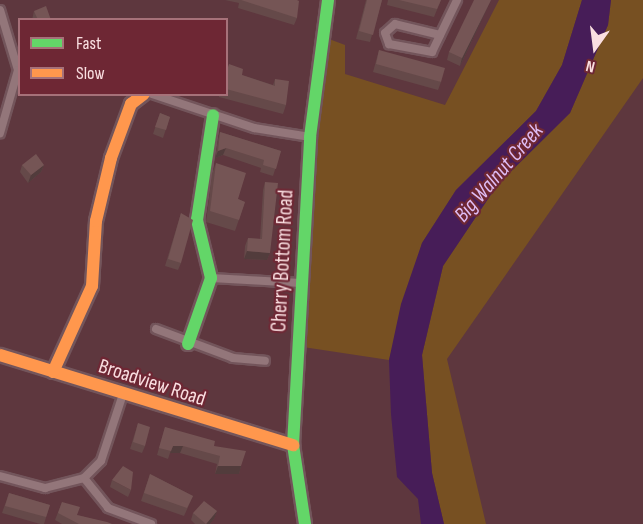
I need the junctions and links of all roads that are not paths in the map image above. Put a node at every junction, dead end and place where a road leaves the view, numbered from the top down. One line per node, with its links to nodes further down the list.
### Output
1 (328, 0): 9 (street, Cherry Bottom Road)
2 (457, 0): 4 (street)
3 (0, 10): 8 (street)
4 (440, 35): 4 (street)
5 (140, 96): 16 (street)
6 (158, 96): 7 (street)
7 (213, 115): 9 (street); 10 (street)
8 (0, 133)
9 (310, 137): 11 (street, Cherry Bottom Road)
10 (211, 278): 11 (street); 13 (street)
11 (301, 283): 18 (street, Cherry Bottom Road)
12 (156, 329): 13 (street)
13 (188, 344): 15 (street)
14 (0, 355): 16 (street, Broadview Road)
15 (265, 361)
16 (53, 372): 17 (street, Broadview Road)
17 (123, 394): 18 (street, Broadview Road); 20 (street)
18 (293, 445): 22 (street, Cherry Bottom Road)
19 (0, 476): 20 (street)
20 (84, 478): 21 (street)
21 (151, 524)
22 (305, 524)

